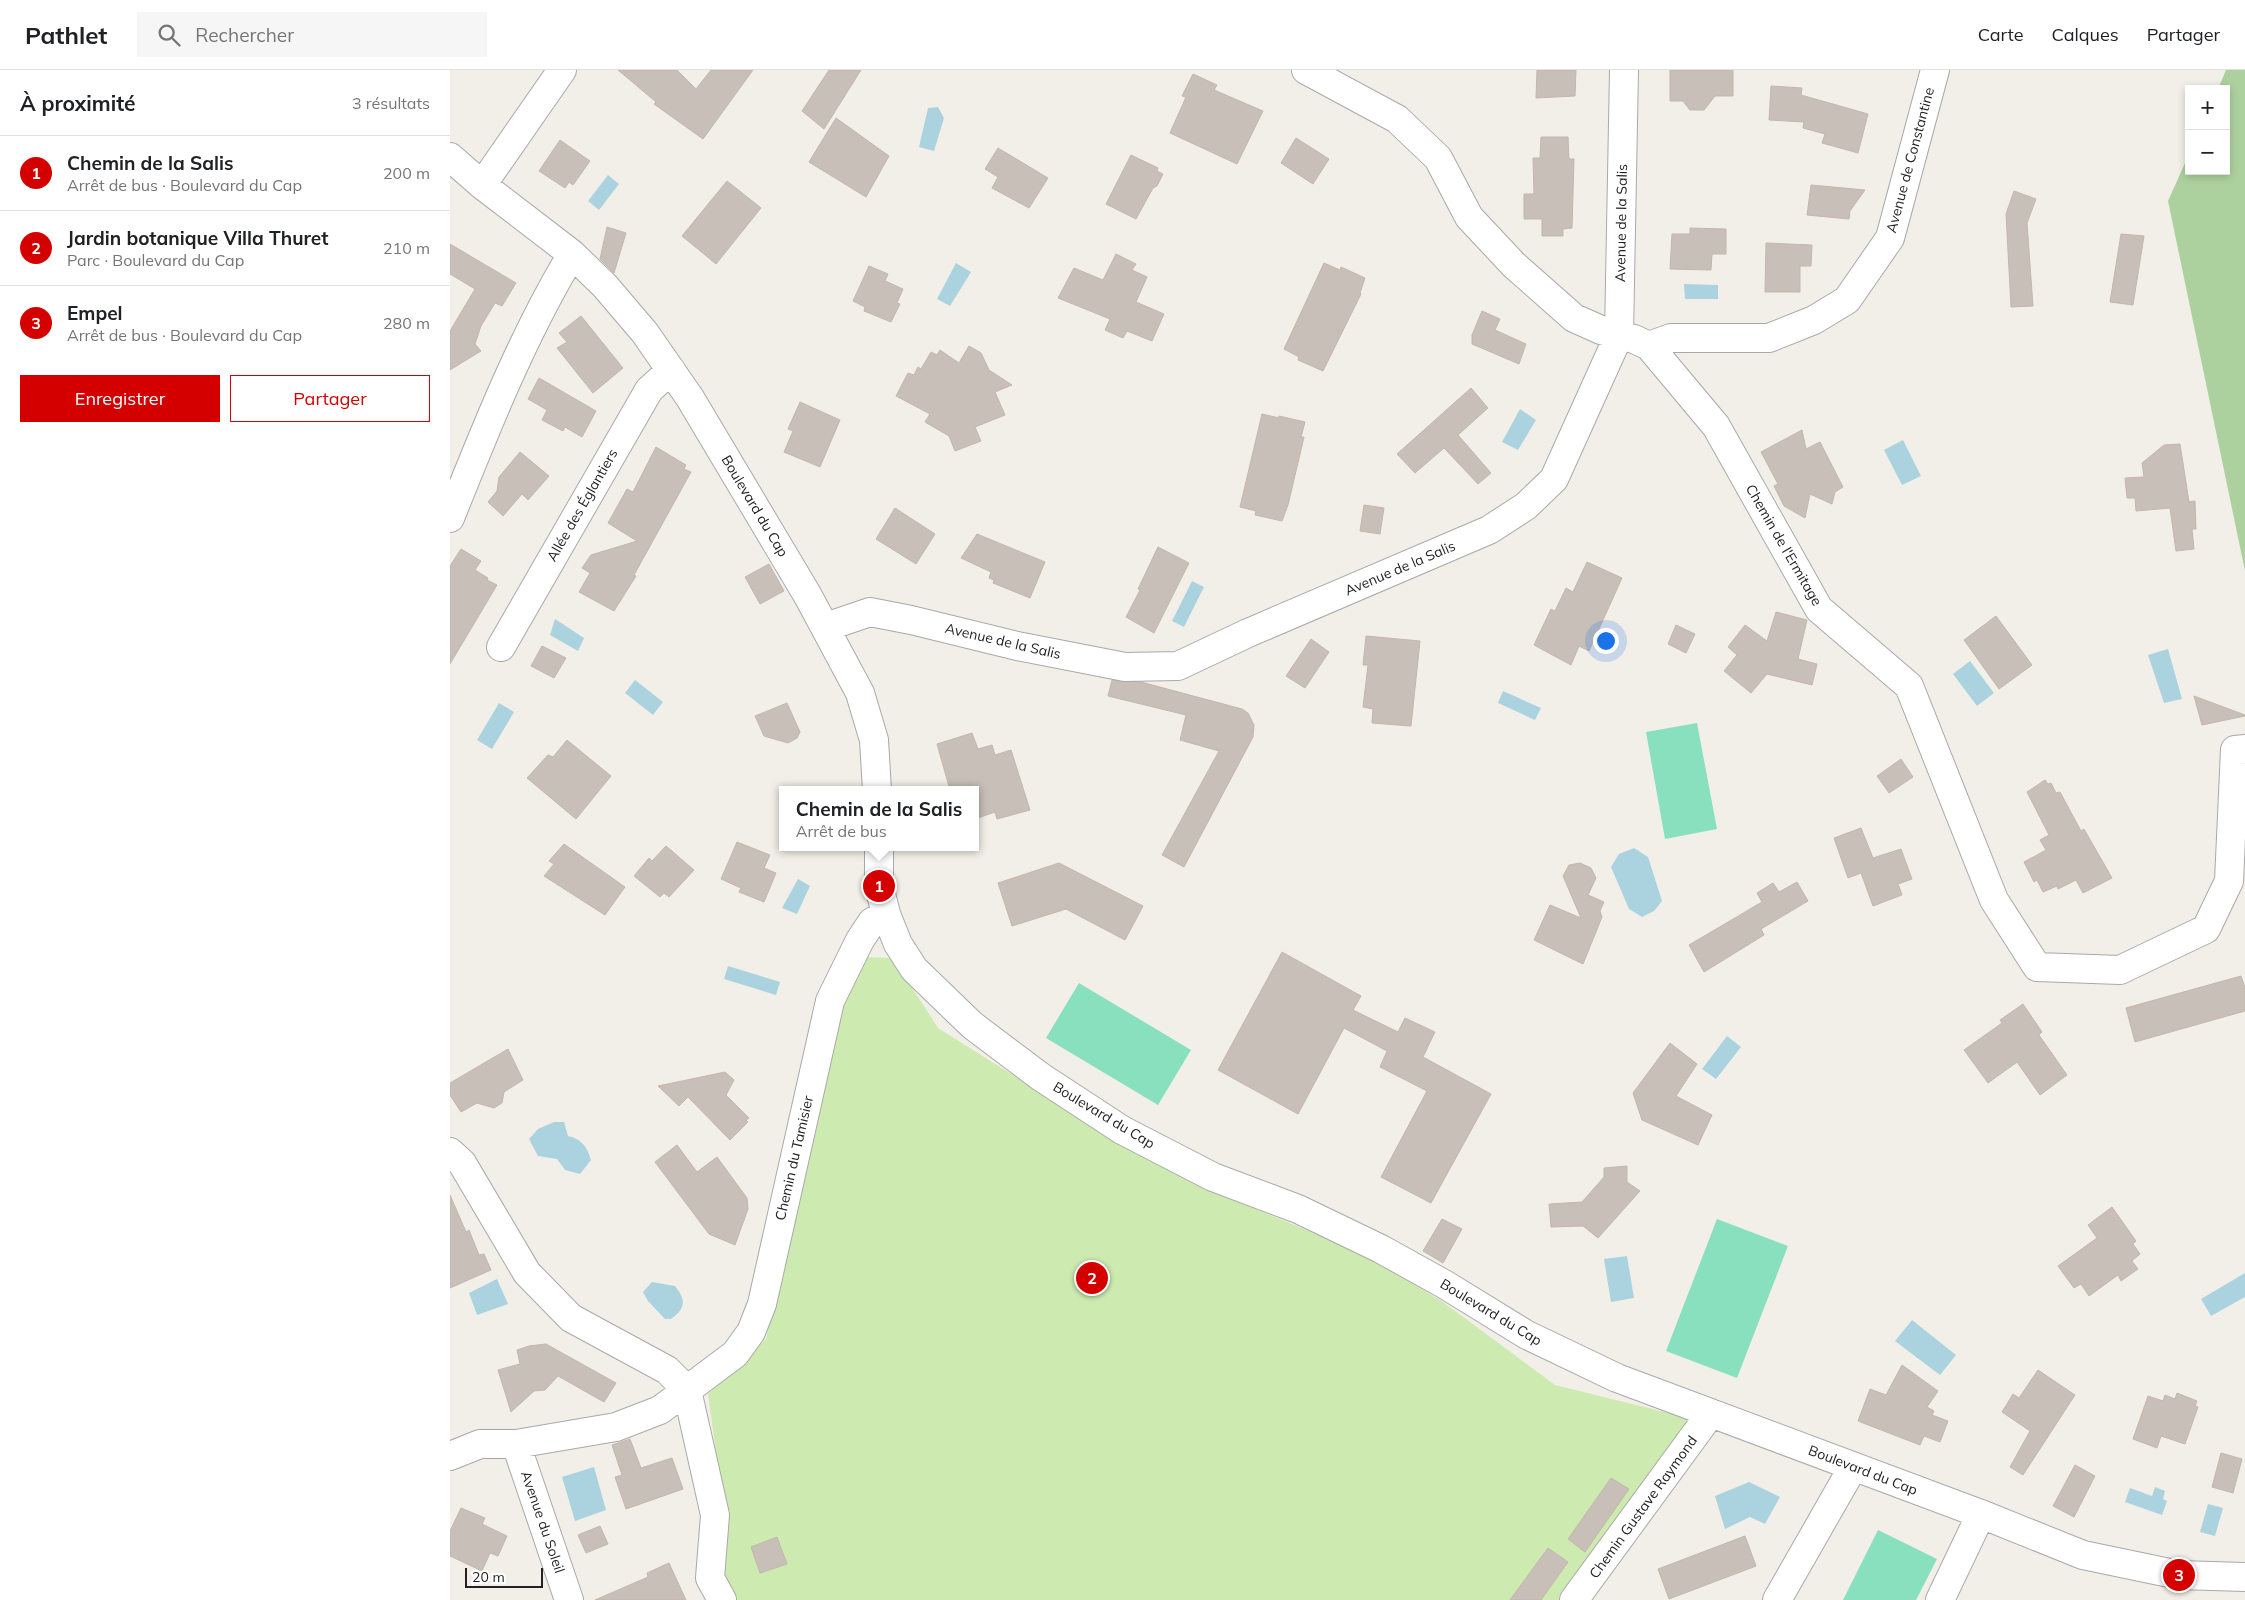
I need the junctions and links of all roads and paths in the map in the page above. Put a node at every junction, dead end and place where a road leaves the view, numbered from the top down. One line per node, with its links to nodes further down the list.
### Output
1 (562, 70): 6 (street)
2 (1306, 70): 8 (street, Chemin de l'Ermitage)
3 (1624, 70): 8 (street, Avenue de la Salis)
4 (1935, 70): 9 (street, Avenue de Constantine)
5 (450, 157): 6 (street, Boulevard du Cap)
6 (482, 185): 7 (street, Boulevard du Cap)
7 (572, 254): 10 (street, Boulevard du Cap); 11 (street)
8 (1619, 335): 9 (street, Chemin de l'Ermitage); 12 (street, Avenue de la Salis)
9 (1649, 346): 14 (street, Chemin de l'Ermitage)
10 (671, 370): 12 (street, Boulevard du Cap); 13 (street, Allée des Églantiers)
11 (450, 518)
12 (826, 627): 15 (street, Boulevard du Cap)
13 (501, 647)
14 (2245, 749)
15 (877, 786)
16 (879, 851): 17 (street, Boulevard du Cap)
17 (886, 914): 19 (street, Chemin du Tamisier); 20 (street, Boulevard du Cap)
18 (450, 1152): 19 (street)
19 (687, 1390): 21 (street, Chemin du Tamisier); 27 (street)
20 (1711, 1413): 23 (street, Boulevard du Cap); 28 (street, Chemin Gustave Raymond)
21 (516, 1444): 22 (street, Chemin du Tamisier); 26 (street, Avenue du Soleil)
22 (450, 1456)
23 (1854, 1467): 24 (street, Boulevard du Cap); 29 (street)
24 (1981, 1514): 25 (street, Boulevard du Cap); 30 (street)
25 (2245, 1577)
26 (569, 1600)
27 (722, 1600)
28 (1574, 1600)
29 (1777, 1600)
30 (1940, 1600)

